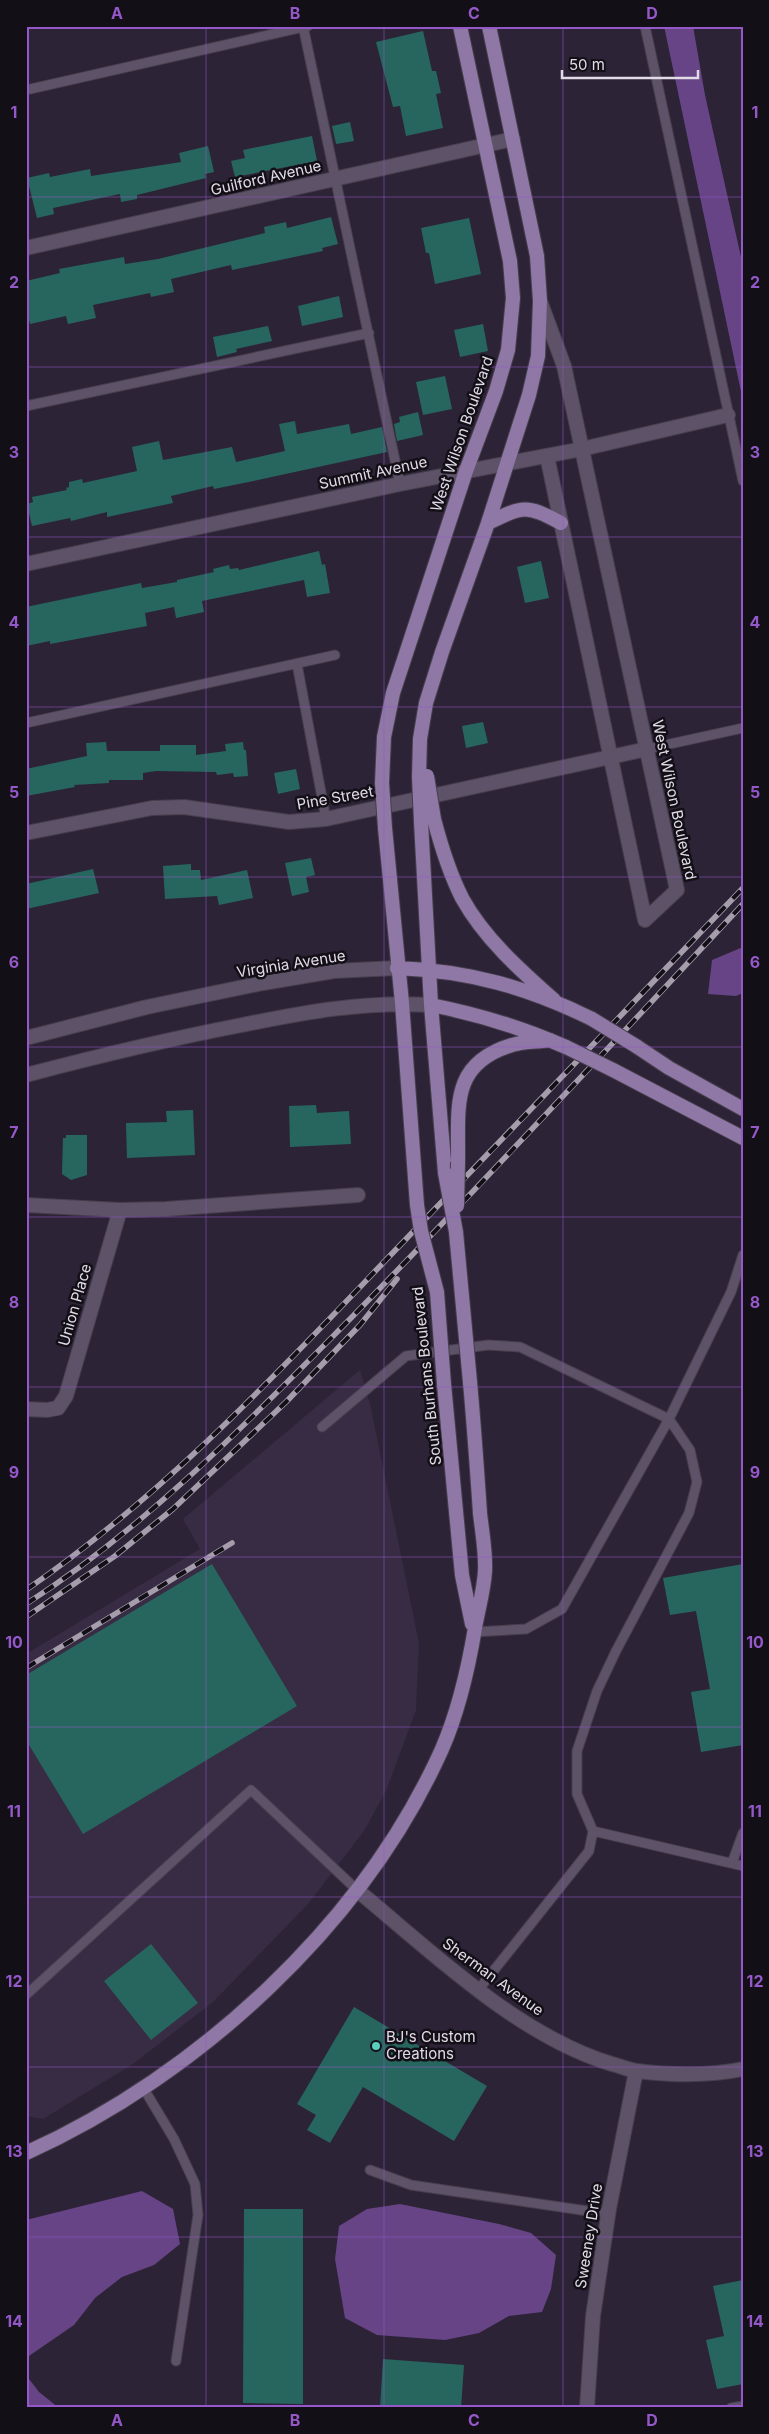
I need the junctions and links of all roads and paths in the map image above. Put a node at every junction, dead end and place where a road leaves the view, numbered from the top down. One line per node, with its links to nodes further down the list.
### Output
1 (460, 26): 7 (main road, West Wilson Boulevard)
2 (489, 26): 6 (main road, West Wilson Boulevard)
3 (645, 26): 13 (lane)
4 (305, 27): 5 (lane); 8 (lane)
5 (26, 90)
6 (513, 139): 7 (street, Guilford Avenue); 10 (main road, West Wilson Boulevard)
7 (486, 145): 8 (street, Guilford Avenue); 17 (main road, West Wilson Boulevard)
8 (336, 179): 9 (street, Guilford Avenue); 11 (lane)
9 (26, 248)
10 (540, 301): 14 (street, West Wilson Boulevard); 16 (main road, West Wilson Boulevard)
11 (369, 333): 12 (lane); 19 (lane)
12 (26, 406)
13 (728, 415): 14 (street, Summit Avenue); 18 (lane)
14 (582, 449): 15 (street, Summit Avenue); 27 (street, West Wilson Boulevard)
15 (547, 456): 16 (street, Summit Avenue); 20 (street, West Wilson Boulevard)
16 (507, 463): 17 (street, Summit Avenue); 21 (main road, West Wilson Boulevard)
17 (466, 471): 19 (street, Summit Avenue); 32 (main road, West Wilson Boulevard, bridge)
18 (743, 482)
19 (400, 484): 22 (street, Summit Avenue)
20 (561, 522): 21 (main road); 28 (street, West Wilson Boulevard)
21 (488, 523): 30 (main road, West Wilson Boulevard, bridge)
22 (26, 564)
23 (335, 655): 24 (lane)
24 (297, 664): 25 (lane); 29 (lane)
25 (26, 723)
26 (743, 728): 27 (lane)
27 (647, 749): 28 (street, Pine Street); 28 (street, West Wilson Boulevard)
28 (610, 756): 29 (street, Pine Street)
29 (326, 819): 31 (street, Pine Street)
30 (427, 820): 33 (main road); 34 (main road)
31 (26, 834)
32 (397, 968): 33 (main road, Virginia Avenue); 35 (main road, South Burhans Boulevard); 37 (street, Virginia Avenue)
33 (430, 970): 34 (main road, Virginia Avenue); 36 (main road)
34 (554, 1000): 40 (main road, Virginia Avenue, bridge)
35 (402, 1003): 36 (street); 39 (street); 50 (main road, South Burhans Boulevard, bridge)
36 (431, 1005): 38 (main road); 45 (main road, South Burhans Boulevard, bridge)
37 (26, 1038)
38 (550, 1040): 41 (main road, bridge); 45 (main road, bridge)
39 (26, 1074)
40 (743, 1109)
41 (743, 1138)
42 (358, 1195): 44 (street)
43 (26, 1205): 44 (street)
44 (120, 1210): 47 (street, Union Place)
45 (456, 1232): 50 (main road, South Burhans Boulevard, bridge)
46 (743, 1255): 48 (lane)
47 (26, 1409)
48 (669, 1419): 49 (lane); 50 (lane); 51 (lane)
49 (322, 1427)
50 (474, 1632): 55 (main road, South Burhans Boulevard)
51 (593, 1831): 53 (lane); 56 (lane)
52 (743, 1833): 53 (lane)
53 (732, 1863): 54 (lane)
54 (743, 1866)
55 (357, 1890): 56 (street, Sherman Avenue); 57 (lane); 60 (main road, South Burhans Boulevard)
56 (479, 1989): 59 (street, Sherman Avenue)
57 (26, 1994)
58 (743, 2069): 59 (street, Sherman Avenue)
59 (636, 2071): 63 (street, Sweeney Drive)
60 (144, 2088): 61 (main road, South Burhans Boulevard); 64 (lane)
61 (29, 2150)
62 (370, 2170): 63 (lane)
63 (608, 2214): 66 (street, Sweeney Drive)
64 (176, 2362)
65 (743, 2406): 67 (lane)
66 (587, 2408)
67 (731, 2408)

